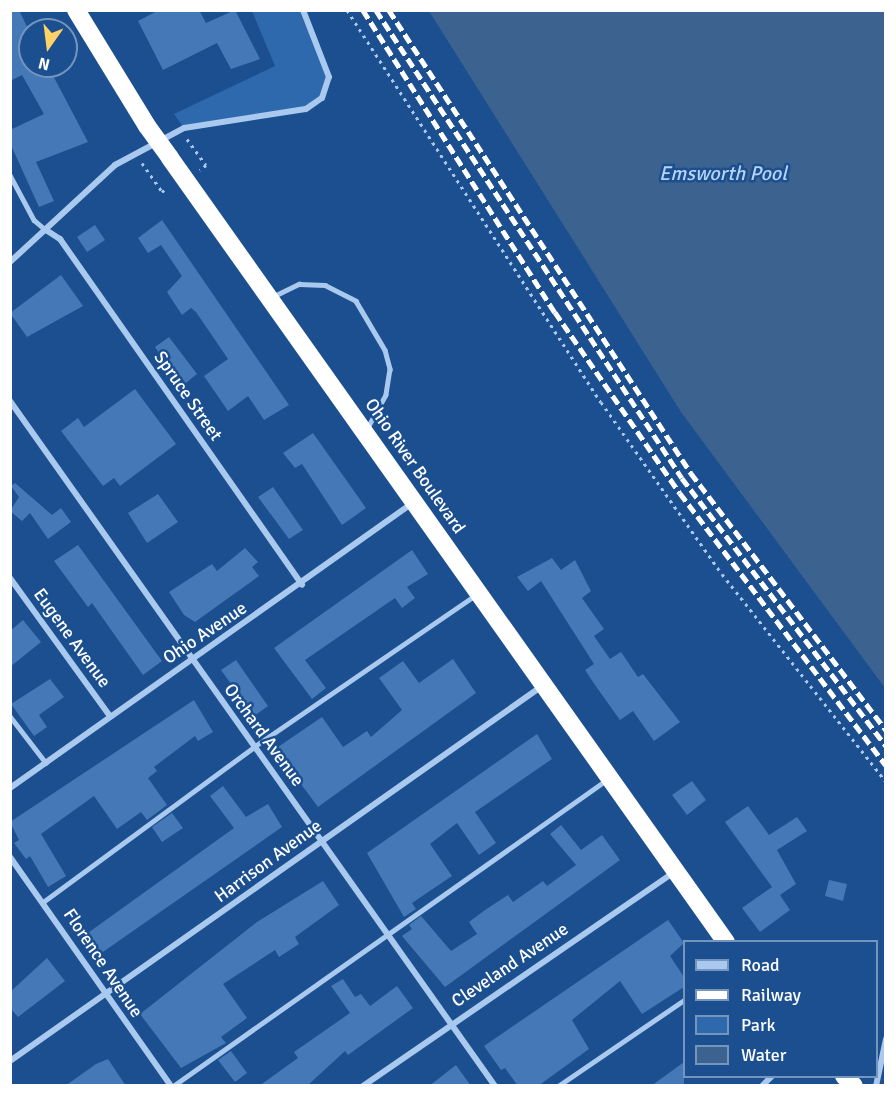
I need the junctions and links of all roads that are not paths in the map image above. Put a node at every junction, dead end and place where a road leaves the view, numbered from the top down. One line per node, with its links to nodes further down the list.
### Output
1 (76, 10): 6 (highway, Ohio River Boulevard, bridge)
2 (303, 10): 4 (street)
3 (10, 175): 4 (lane)
4 (46, 230): 5 (street); 11 (street, Spruce Street)
5 (10, 262)
6 (270, 298): 8 (highway, Ohio River Boulevard); 8 (lane)
7 (10, 401): 13 (street, Orchard Avenue)
8 (365, 432): 9 (highway, Ohio River Boulevard)
9 (415, 501): 11 (street, Ohio Avenue); 12 (highway, Ohio River Boulevard)
10 (10, 578): 16 (street, Eugene Avenue)
11 (302, 585): 13 (street, Ohio Avenue)
12 (479, 592): 14 (highway, Ohio River Boulevard); 17 (lane)
13 (192, 661): 16 (street, Ohio Avenue); 17 (street, Orchard Avenue)
14 (544, 684): 19 (highway, Ohio River Boulevard); 21 (street, Harrison Avenue)
15 (10, 716): 18 (lane)
16 (110, 716): 18 (street, Ohio Avenue)
17 (255, 746): 21 (street, Orchard Avenue); 24 (lane)
18 (46, 763): 20 (street, Ohio Avenue)
19 (610, 778): 23 (highway, Ohio River Boulevard); 25 (lane)
20 (10, 788)
21 (321, 841): 25 (street, Orchard Avenue); 27 (street, Harrison Avenue)
22 (10, 857): 24 (street, Florence Avenue)
23 (676, 871): 26 (highway, Ohio River Boulevard); 29 (street, Cleveland Avenue)
24 (43, 902): 27 (street, Florence Avenue)
25 (387, 934): 29 (street, Orchard Avenue); 33 (lane)
26 (725, 940)
27 (105, 996): 31 (street, Harrison Avenue); 33 (street, Florence Avenue)
28 (683, 1001): 36 (lane)
29 (450, 1024): 34 (street, Cleveland Avenue); 35 (street, Orchard Avenue)
30 (885, 1039): 32 (street)
31 (10, 1061)
32 (878, 1076)
33 (172, 1086)
34 (363, 1086)
35 (495, 1086)
36 (558, 1086)

